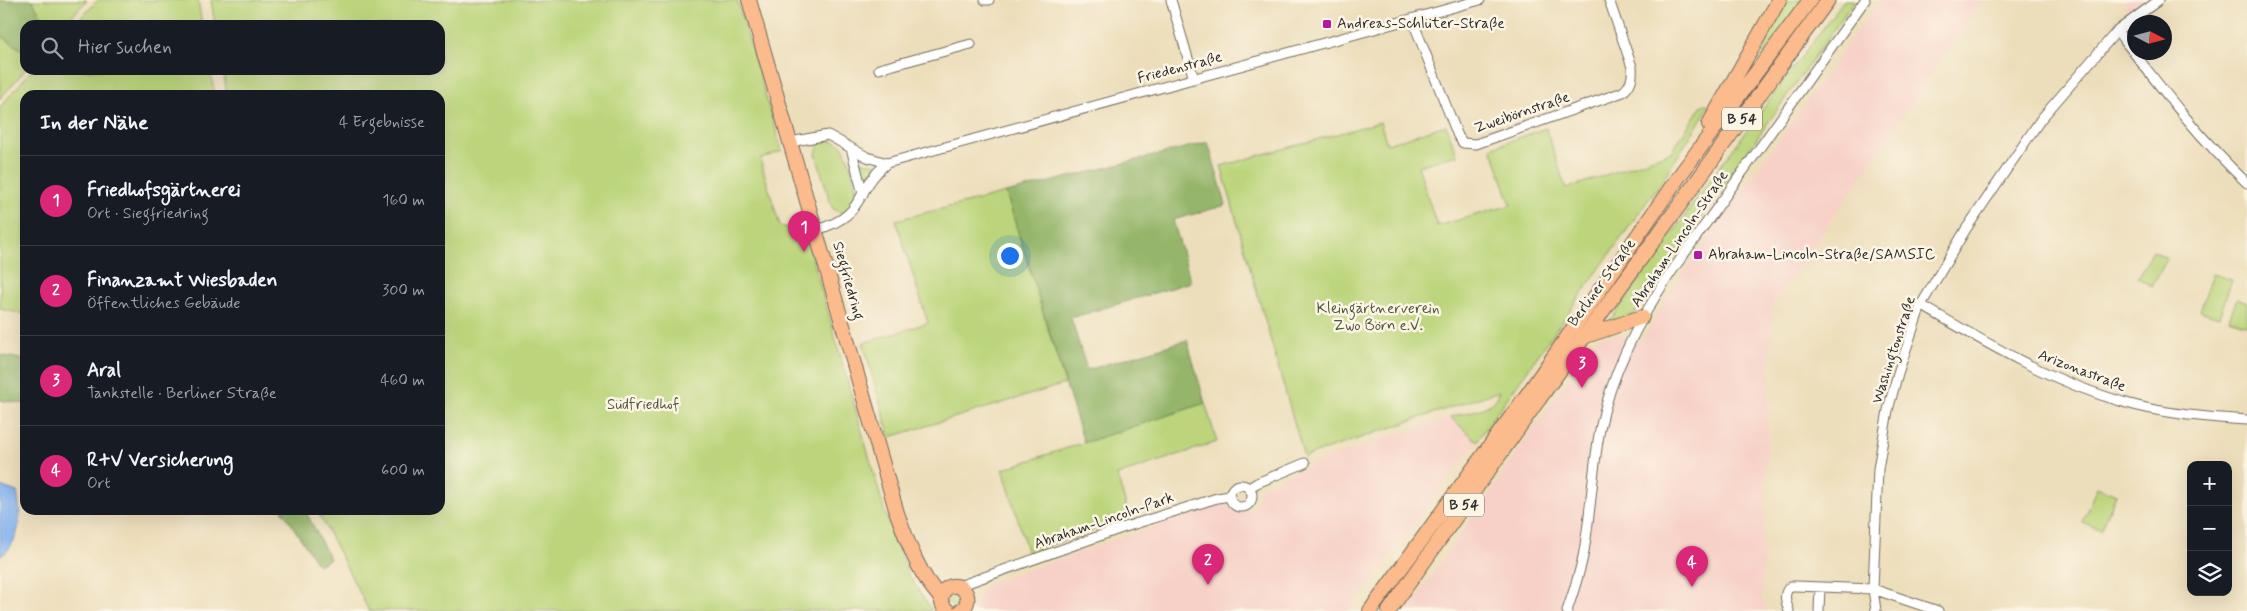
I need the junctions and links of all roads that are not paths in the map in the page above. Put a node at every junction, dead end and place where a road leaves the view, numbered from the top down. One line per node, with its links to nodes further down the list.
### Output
1 (749, 0): 17 (main road, Siegfriedring)
2 (985, 0): 3 (street)
3 (989, 0)
4 (1171, 0): 16 (street)
5 (1480, 0): 12 (street, Friedenstraße)
6 (1609, 0): 12 (street, Zweibörnstraße)
7 (1779, 0): 20 (main road)
8 (1810, 0): 20 (main road, Berliner Straße / B 54)
9 (1828, 0): 26 (main road, Berliner Straße / B 54)
10 (1865, 0): 25 (street, Abraham-Lincoln-Straße)
11 (2160, 0): 13 (street, Washingtonstraße)
12 (1412, 19): 16 (street, Friedenstraße)
13 (2117, 30): 21 (street); 24 (street, Washingtonstraße)
14 (971, 44): 15 (street)
15 (879, 69)
16 (1194, 79): 19 (street, Friedenstraße)
17 (790, 142): 18 (street); 23 (main road, Siegfriedring)
18 (851, 148): 19 (street); 22 (street)
19 (887, 163): 22 (street)
20 (1678, 179): 31 (main road, Berliner Straße / B 54)
21 (2247, 183)
22 (863, 194): 23 (street)
23 (816, 230): 34 (main road, Siegfriedring)
24 (1921, 305): 27 (street, Arizonastraße); 33 (street, Washingtonstraße)
25 (1642, 318): 26 (main road); 39 (street, Abraham-Lincoln-Straße)
26 (1583, 337): 38 (main road, Berliner Straße / B 54)
27 (2247, 420)
28 (1305, 463): 29 (street, Abraham-Lincoln-Park)
29 (1249, 488): 30 (street, Abraham-Lincoln-Park); 30 (street)
30 (1230, 496): 34 (street, Abraham-Lincoln-Park)
31 (1391, 582): 36 (main road); 37 (main road, B 54)
32 (1820, 587): 33 (street); 40 (street); 41 (street)
33 (1873, 589): 42 (street, Washingtonstraße); 43 (street)
34 (957, 600): 35 (main road, Siegfriedring)
35 (948, 611)
36 (1362, 611)
37 (1370, 611)
38 (1389, 611)
39 (1567, 611)
40 (1790, 611)
41 (1819, 611)
42 (1876, 611)
43 (1938, 611)

